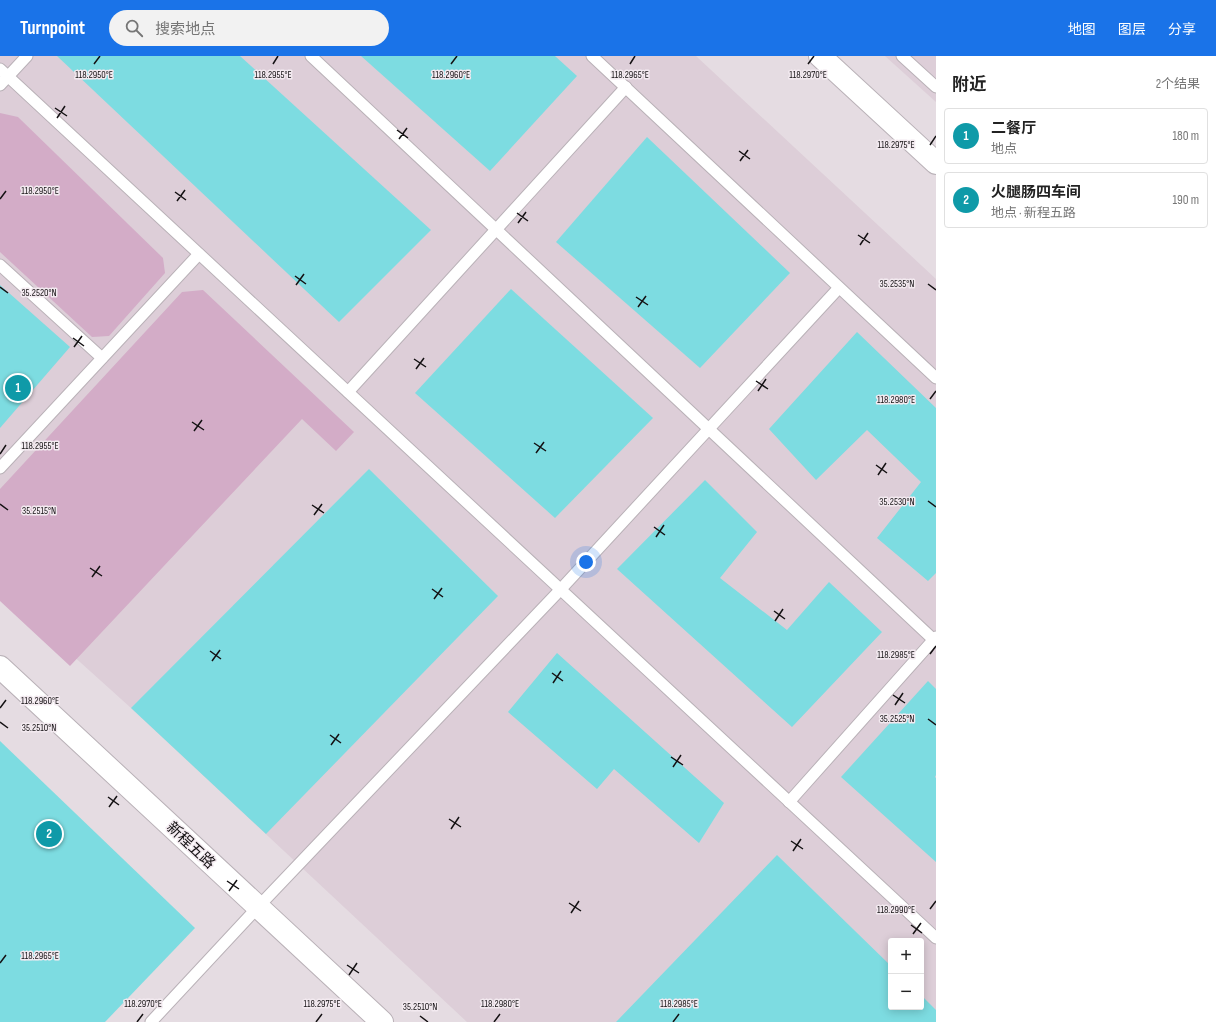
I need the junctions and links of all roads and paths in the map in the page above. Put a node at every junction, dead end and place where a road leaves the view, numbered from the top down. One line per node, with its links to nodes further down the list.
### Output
1 (27, 56): 6 (lane)
2 (311, 56): 10 (lane)
3 (592, 56): 7 (lane)
4 (820, 56): 9 (street)
5 (902, 56): 8 (lane)
6 (3, 77): 11 (lane)
7 (626, 87): 10 (lane); 15 (lane)
8 (936, 87)
9 (936, 162)
10 (496, 230): 16 (lane); 17 (lane)
11 (199, 254): 14 (lane); 16 (lane)
12 (0, 265): 14 (lane)
13 (836, 291): 17 (lane)
14 (102, 358): 18 (lane)
15 (936, 378)
16 (348, 392): 19 (lane)
17 (709, 429): 19 (lane); 20 (lane)
18 (0, 468)
19 (561, 589): 22 (lane); 23 (lane)
20 (935, 639): 22 (lane)
21 (0, 667): 23 (street, 新程五路)
22 (789, 802): 24 (lane)
23 (258, 907): 25 (lane); 26 (street, 新程五路)
24 (936, 938)
25 (151, 1022)
26 (382, 1022)

